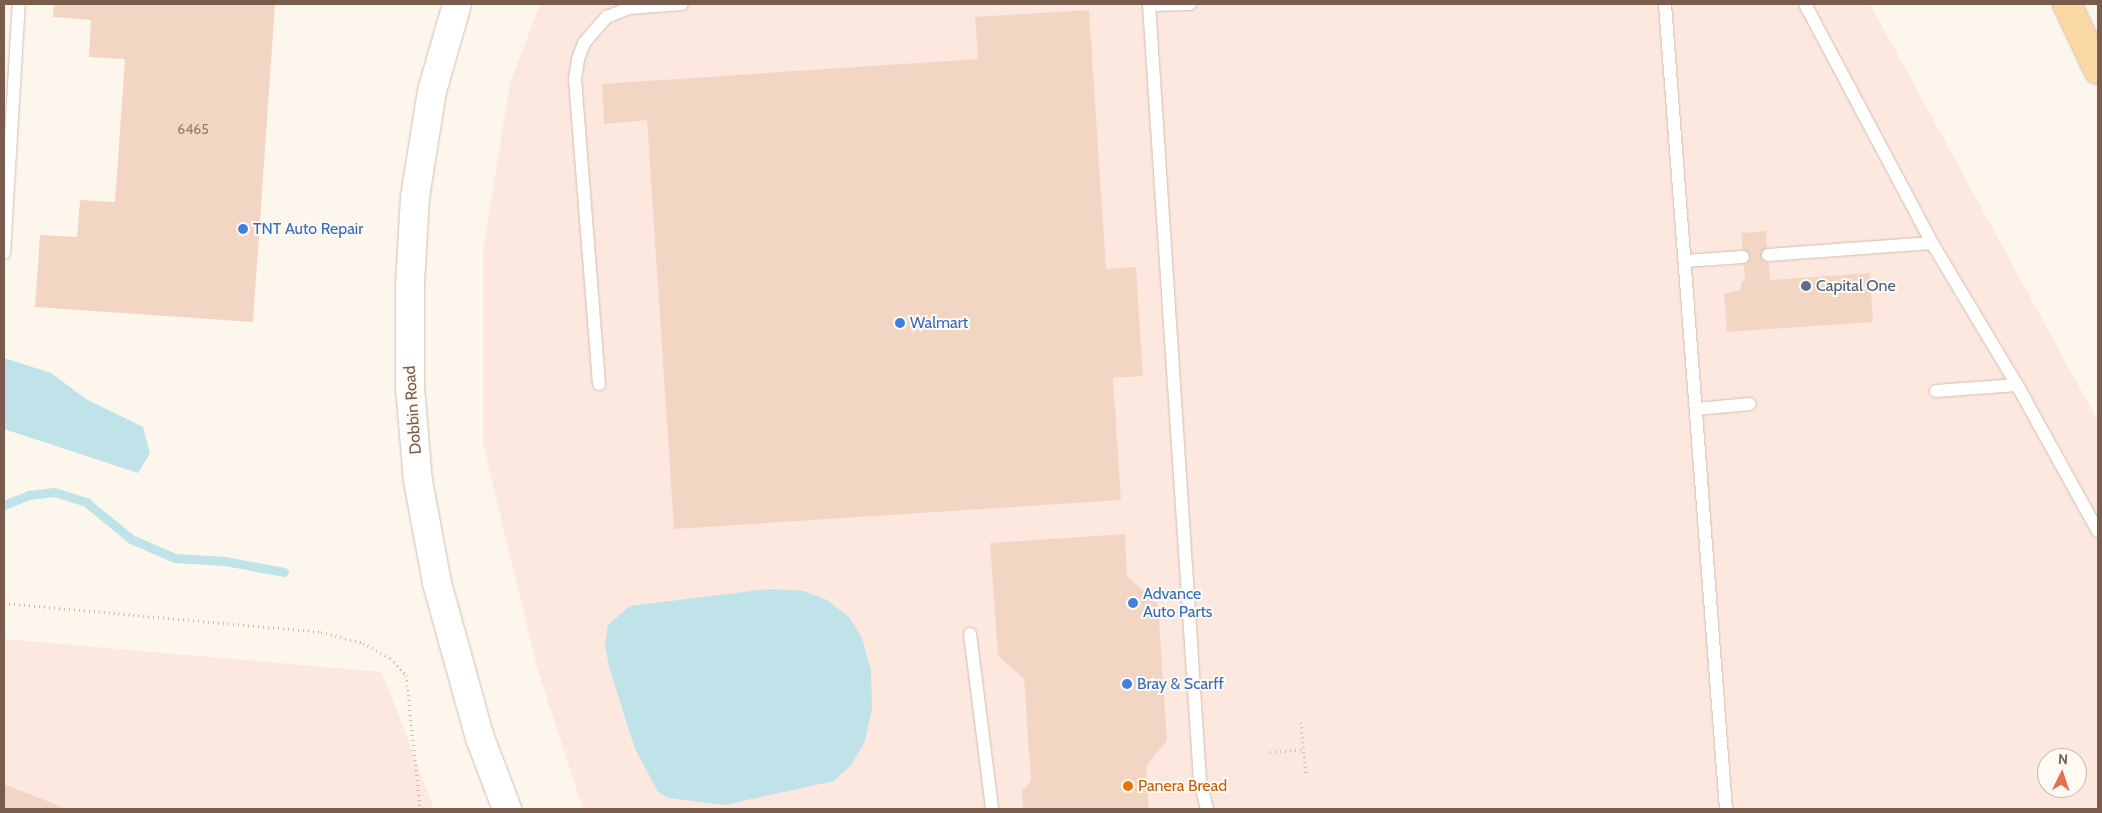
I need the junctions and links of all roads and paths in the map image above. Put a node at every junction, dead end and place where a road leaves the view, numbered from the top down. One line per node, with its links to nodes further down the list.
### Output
1 (19, 4): 11 (lane)
2 (682, 4): 15 (lane)
3 (1149, 4): 4 (lane); 30 (lane)
4 (1190, 4)
5 (1665, 4): 14 (lane)
6 (1805, 4): 10 (lane)
7 (2066, 4): 9 (main road)
8 (454, 7): 28 (street, Dobbin Road)
9 (2098, 70)
10 (1932, 243): 12 (lane); 16 (lane)
11 (4, 253)
12 (1768, 255)
13 (1743, 257): 14 (lane)
14 (1684, 261): 19 (lane)
15 (599, 384)
16 (2017, 385): 17 (lane); 20 (lane)
17 (1936, 391)
18 (1750, 404): 19 (lane)
19 (1696, 409): 31 (lane)
20 (2098, 531)
21 (4, 603): 27 (path)
22 (970, 634): 29 (lane)
23 (1301, 722): 24 (path)
24 (1304, 749): 25 (path); 26 (path)
25 (1270, 752)
26 (1306, 775)
27 (420, 809)
28 (507, 809)
29 (992, 809)
30 (1207, 809)
31 (1726, 809)

